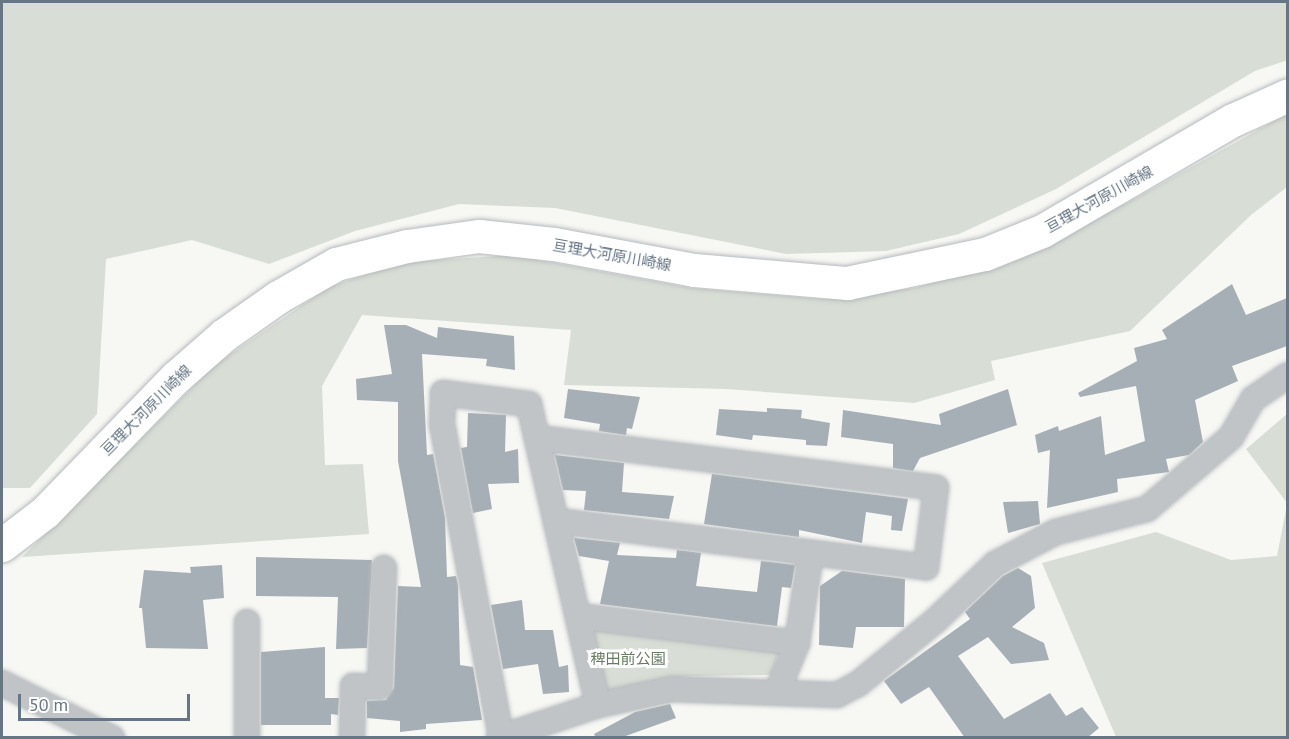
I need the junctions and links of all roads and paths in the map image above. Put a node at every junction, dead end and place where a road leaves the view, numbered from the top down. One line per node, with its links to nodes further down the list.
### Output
1 (1287, 95): 5 (main road, 亘理大河原川崎線)
2 (1287, 375): 12 (street)
3 (537, 438): 4 (street); 6 (street); 15 (street)
4 (556, 521): 6 (street); 8 (street)
5 (2, 546)
6 (812, 553): 10 (street)
7 (384, 568): 18 (street)
8 (578, 616): 10 (street); 13 (street)
9 (247, 622): 17 (street)
10 (797, 643): 12 (street)
11 (2, 683): 16 (street)
12 (777, 692): 13 (street)
13 (598, 705): 14 (street)
14 (563, 728): 15 (street)
15 (500, 737)
16 (112, 738)
17 (247, 738)
18 (352, 738)

